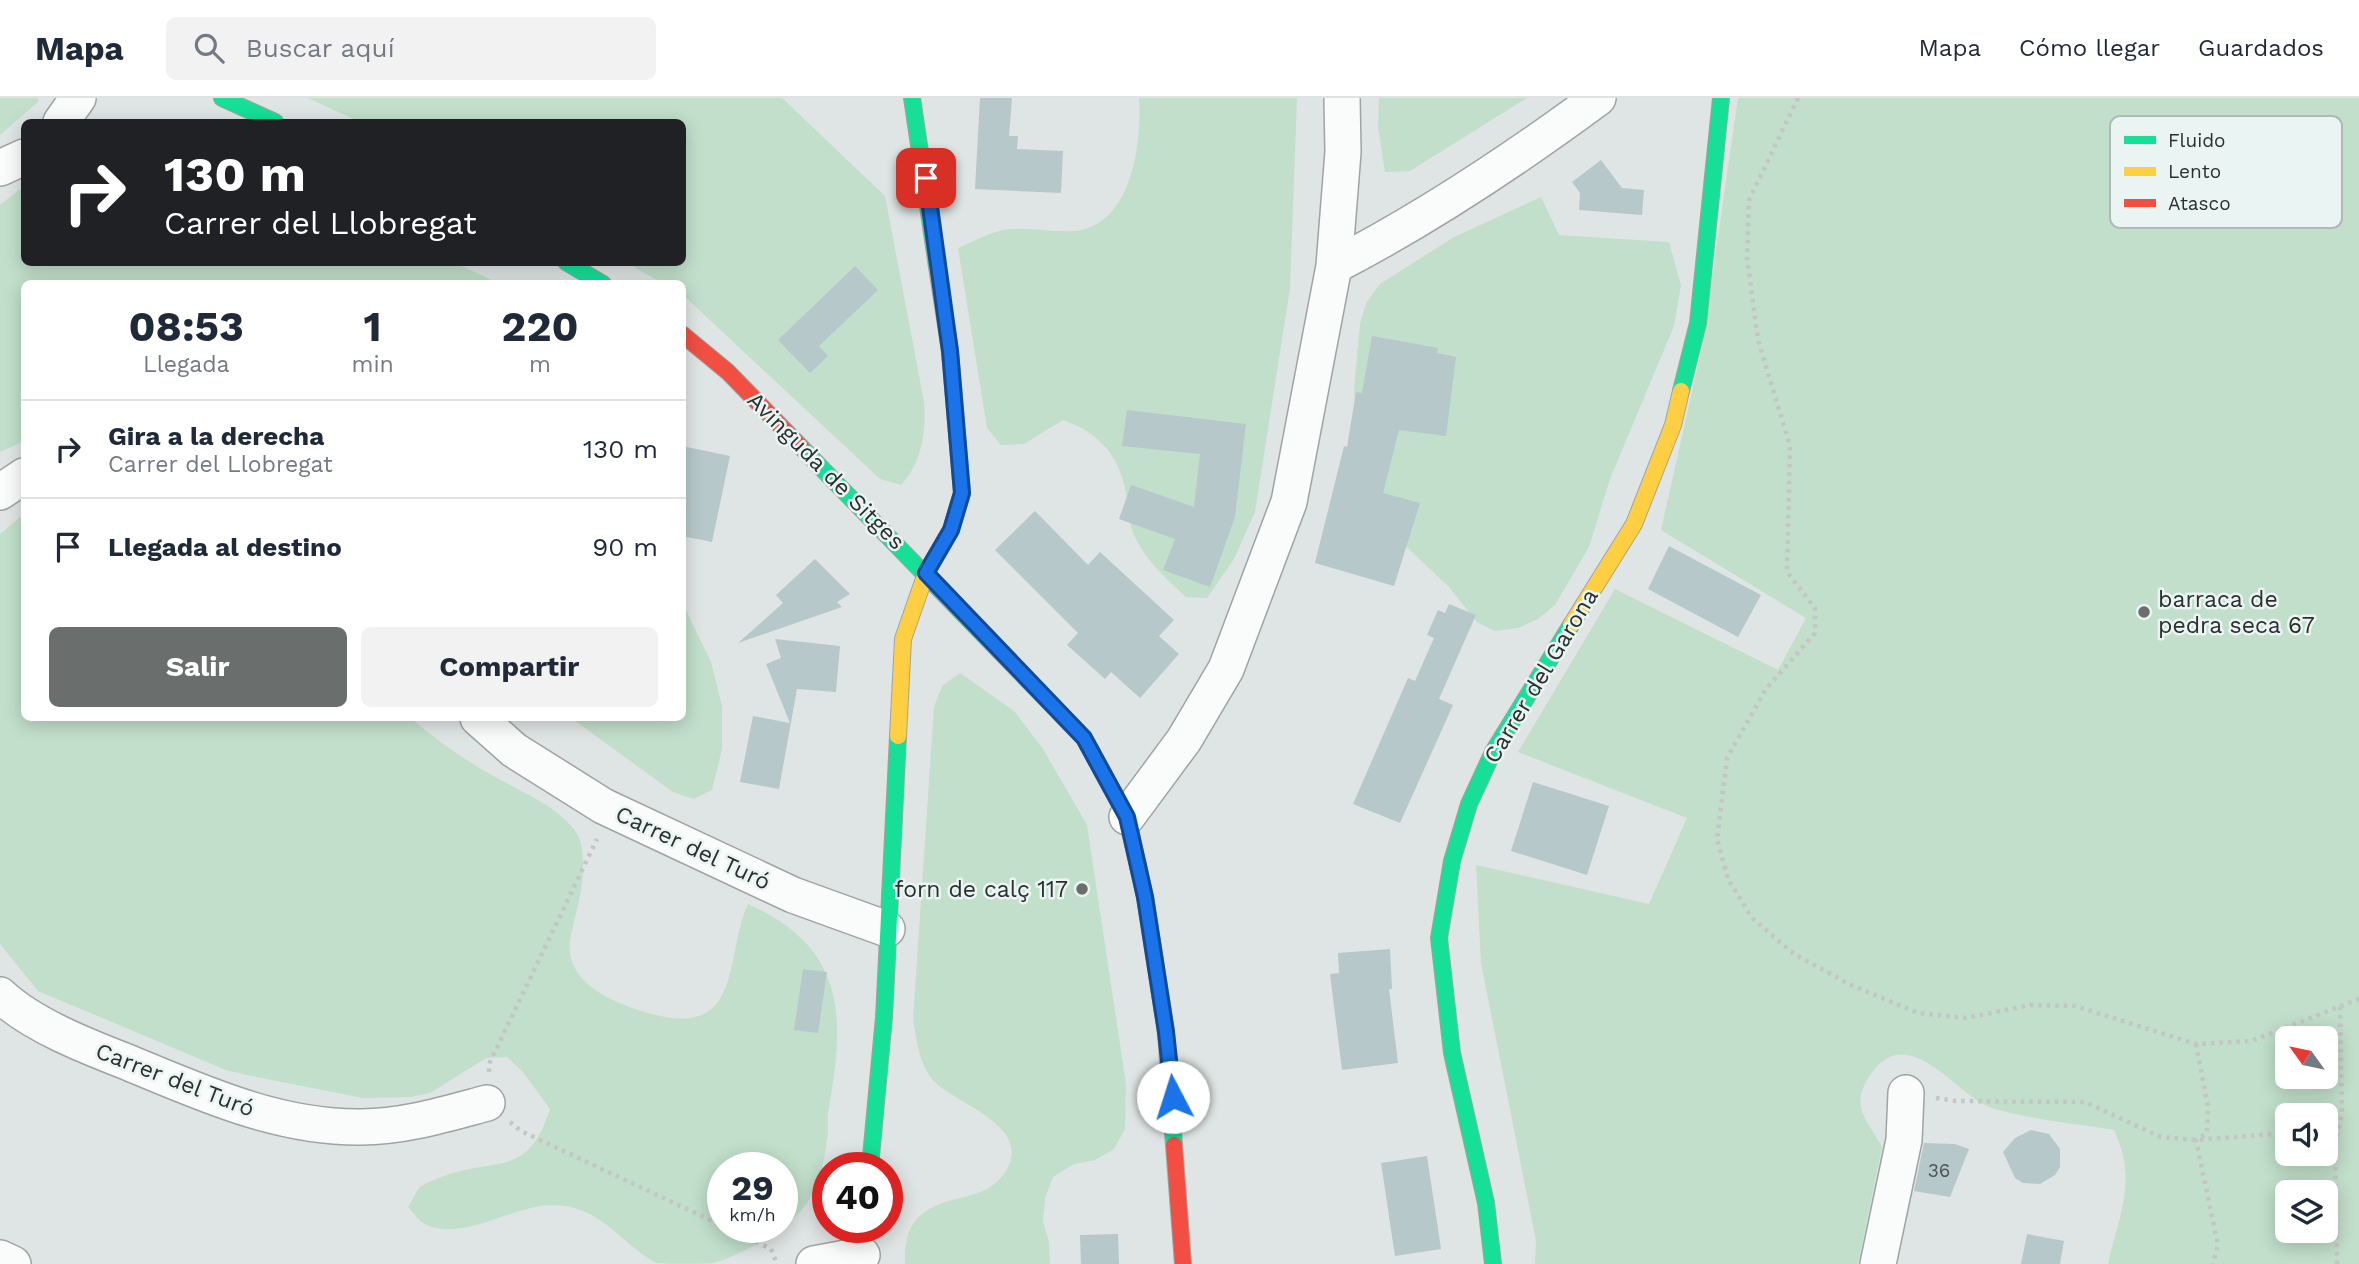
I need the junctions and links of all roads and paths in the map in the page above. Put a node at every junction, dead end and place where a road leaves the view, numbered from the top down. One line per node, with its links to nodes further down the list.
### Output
1 (78, 98): 8 (street)
2 (222, 98): 9 (street)
3 (912, 98): 18 (street)
4 (1342, 98): 13 (street)
5 (1598, 98): 13 (street)
6 (1721, 98): 44 (street, Carrer del Garona)
7 (1798, 98): 26 (path)
8 (63, 119)
9 (268, 119)
10 (21, 159): 11 (street)
11 (0, 168)
12 (573, 266): 14 (street)
13 (1334, 266): 21 (street)
14 (596, 280)
15 (686, 337): 18 (street, Avinguda de Sitges)
16 (21, 478): 17 (street)
17 (0, 492)
18 (926, 573): 21 (street, Avinguda de Sitges); 22 (street)
19 (481, 721): 20 (street, Carrer del Turó)
20 (612, 809): 22 (street, Carrer del Turó); 27 (path)
21 (1127, 817): 43 (street, Avinguda de Sitges)
22 (887, 929): 34 (street)
23 (0, 995): 29 (street, Carrer del Turó)
24 (2359, 999): 25 (path)
25 (2340, 1007): 26 (path); 30 (path)
26 (2196, 1044): 33 (path)
27 (490, 1062)
28 (1906, 1093): 33 (path); 45 (street)
29 (487, 1103)
30 (2338, 1130)
31 (521, 1131): 36 (path)
32 (2275, 1134): 33 (path)
33 (2196, 1140): 46 (path)
34 (871, 1152)
35 (2335, 1166): 47 (path)
36 (707, 1218)
37 (759, 1243): 41 (path)
38 (864, 1249): 42 (street)
39 (0, 1258): 40 (street)
40 (13, 1264)
41 (777, 1264)
42 (814, 1264)
43 (1183, 1264)
44 (1493, 1264)
45 (1878, 1264)
46 (2213, 1264)
47 (2337, 1264)

